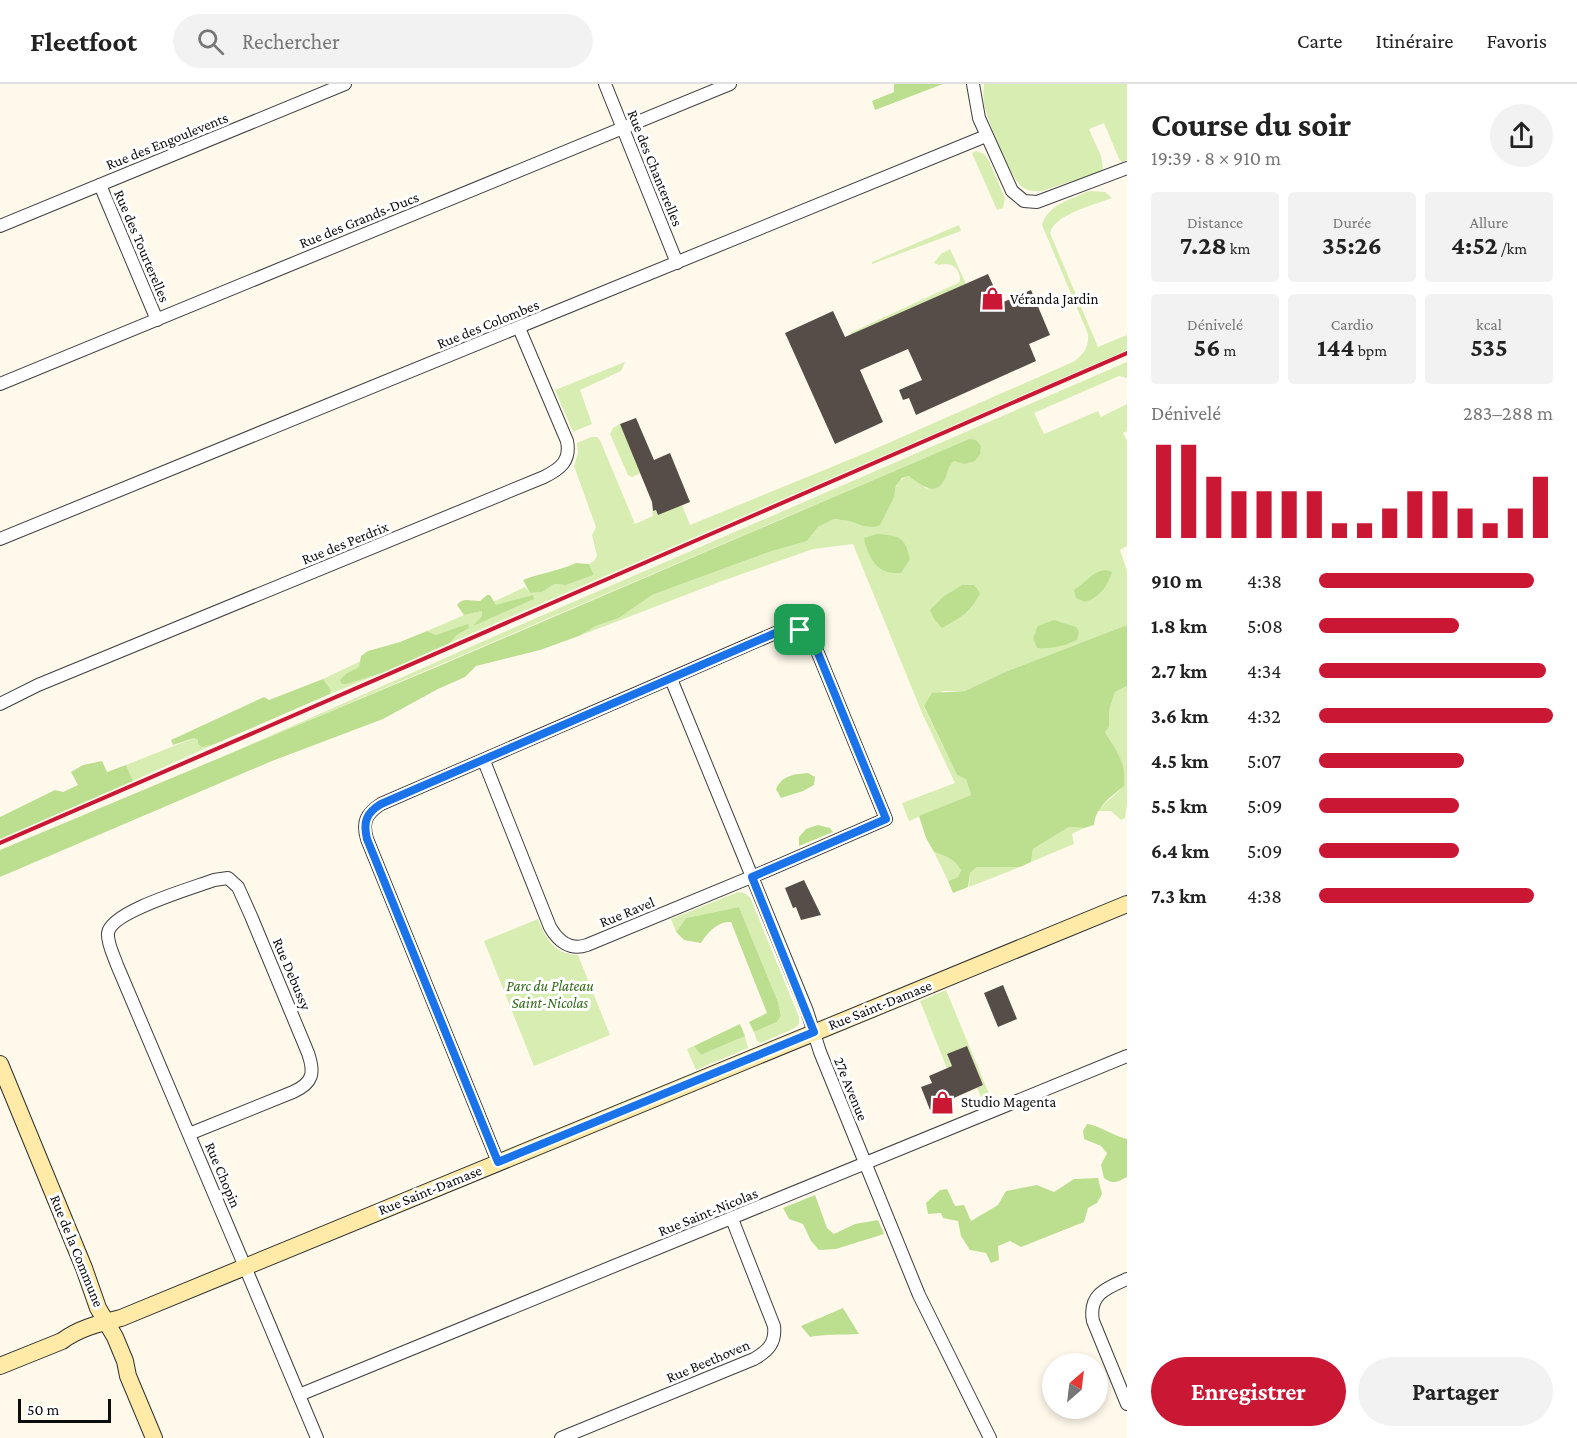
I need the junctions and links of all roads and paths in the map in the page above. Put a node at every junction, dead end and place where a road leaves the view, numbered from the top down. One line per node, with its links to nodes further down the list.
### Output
1 (345, 84): 8 (street, Rue des Engoulevents)
2 (605, 84): 5 (street, Rue des Chanterelles)
3 (730, 84): 5 (street, Rue des Grands-Ducs)
4 (972, 84): 6 (street)
5 (623, 128): 10 (street, Rue des Chanterelles); 11 (street, Rue des Grands-Ducs)
6 (986, 136): 7 (street); 10 (street, Rue des Colombes)
7 (1127, 168)
8 (100, 184): 9 (street, Rue des Engoulevents); 11 (street, Rue des Tourterelles)
9 (0, 226)
10 (677, 263): 12 (street, Rue des Colombes)
11 (157, 320): 13 (street, Rue des Grands-Ducs)
12 (519, 328): 14 (street, Rue des Colombes); 16 (street, Rue des Perdrix)
13 (0, 384)
14 (0, 540)
15 (671, 679): 17 (street); 18 (street, 27e Avenue); 18 (street, Rue Ravel)
16 (0, 704)
17 (484, 761): 18 (street, Rue Ravel); 25 (street)
18 (752, 877): 21 (street, 27e Avenue)
19 (1127, 904): 21 (street, Rue Saint-Damase)
20 (113, 924): 24 (street, Rue Chopin); 24 (street, Rue Debussy)
21 (814, 1032): 25 (street, Rue Saint-Damase); 26 (street, 27e Avenue)
22 (1127, 1056): 26 (street, Rue Saint-Nicolas)
23 (0, 1064): 30 (street, Rue de la Commune)
24 (189, 1134): 28 (street, Rue Chopin)
25 (498, 1162): 28 (street, Rue Saint-Damase)
26 (866, 1163): 27 (street, Rue Saint-Nicolas); 37 (street, 27e Avenue)
27 (732, 1219): 32 (street, Rue Saint-Nicolas); 36 (street, Rue Beethoven)
28 (245, 1265): 30 (street, Rue Saint-Damase); 32 (street, Rue Chopin)
29 (1127, 1279): 33 (street)
30 (107, 1322): 31 (street, Rue Saint-Damase); 34 (street, Rue de la Commune)
31 (0, 1366)
32 (299, 1395): 35 (street, Rue Chopin)
33 (1127, 1404)
34 (154, 1438)
35 (317, 1438)
36 (561, 1438)
37 (990, 1438)

